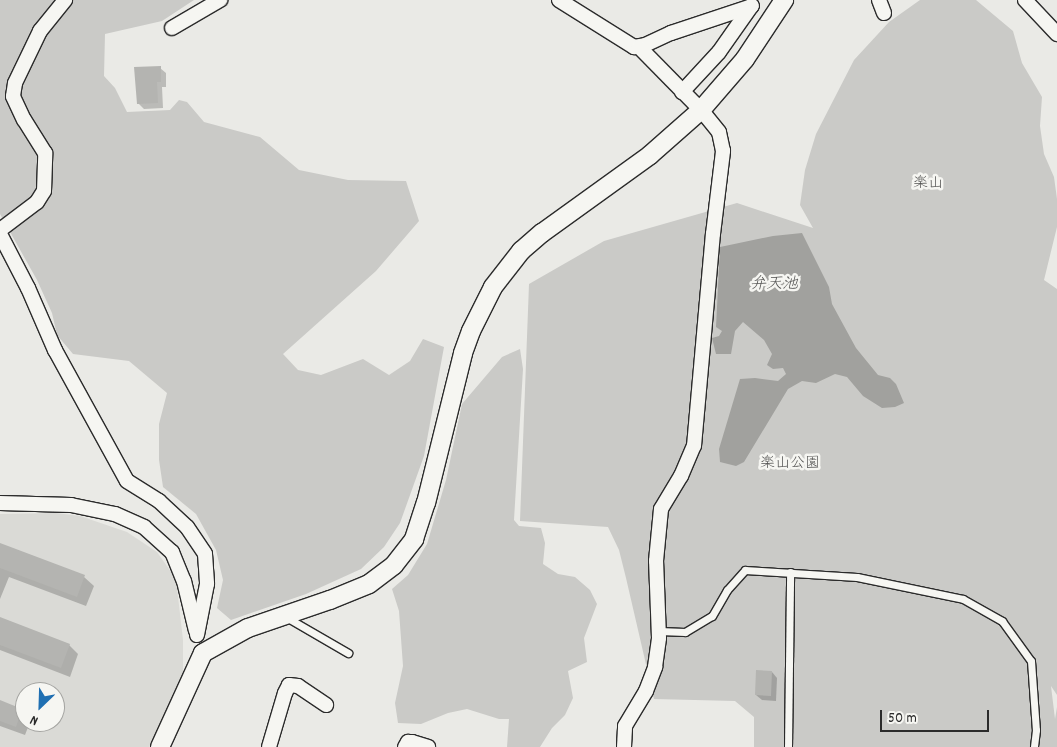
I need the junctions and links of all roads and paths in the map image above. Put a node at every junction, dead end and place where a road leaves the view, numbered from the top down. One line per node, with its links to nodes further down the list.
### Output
1 (65, 0): 13 (street)
2 (220, 0): 8 (street)
3 (559, 0): 10 (street)
4 (730, 0): 7 (street)
5 (784, 0): 12 (street)
6 (1025, 0): 9 (street)
7 (749, 5): 10 (street); 11 (street)
8 (172, 28)
9 (1057, 34)
10 (639, 47): 11 (street)
11 (682, 92): 12 (street)
12 (701, 110): 16 (street); 17 (street)
13 (0, 232): 18 (street)
14 (0, 503): 18 (street)
15 (790, 572): 17 (lane); 27 (lane); 28 (lane)
16 (284, 616): 19 (lane); 20 (street)
17 (659, 631): 26 (street)
18 (197, 634): 20 (street)
19 (348, 652)
20 (203, 653): 22 (street)
21 (326, 705): 23 (street)
22 (160, 747)
23 (269, 747)
24 (405, 747): 25 (street)
25 (428, 747)
26 (624, 747)
27 (788, 747)
28 (1034, 747)

